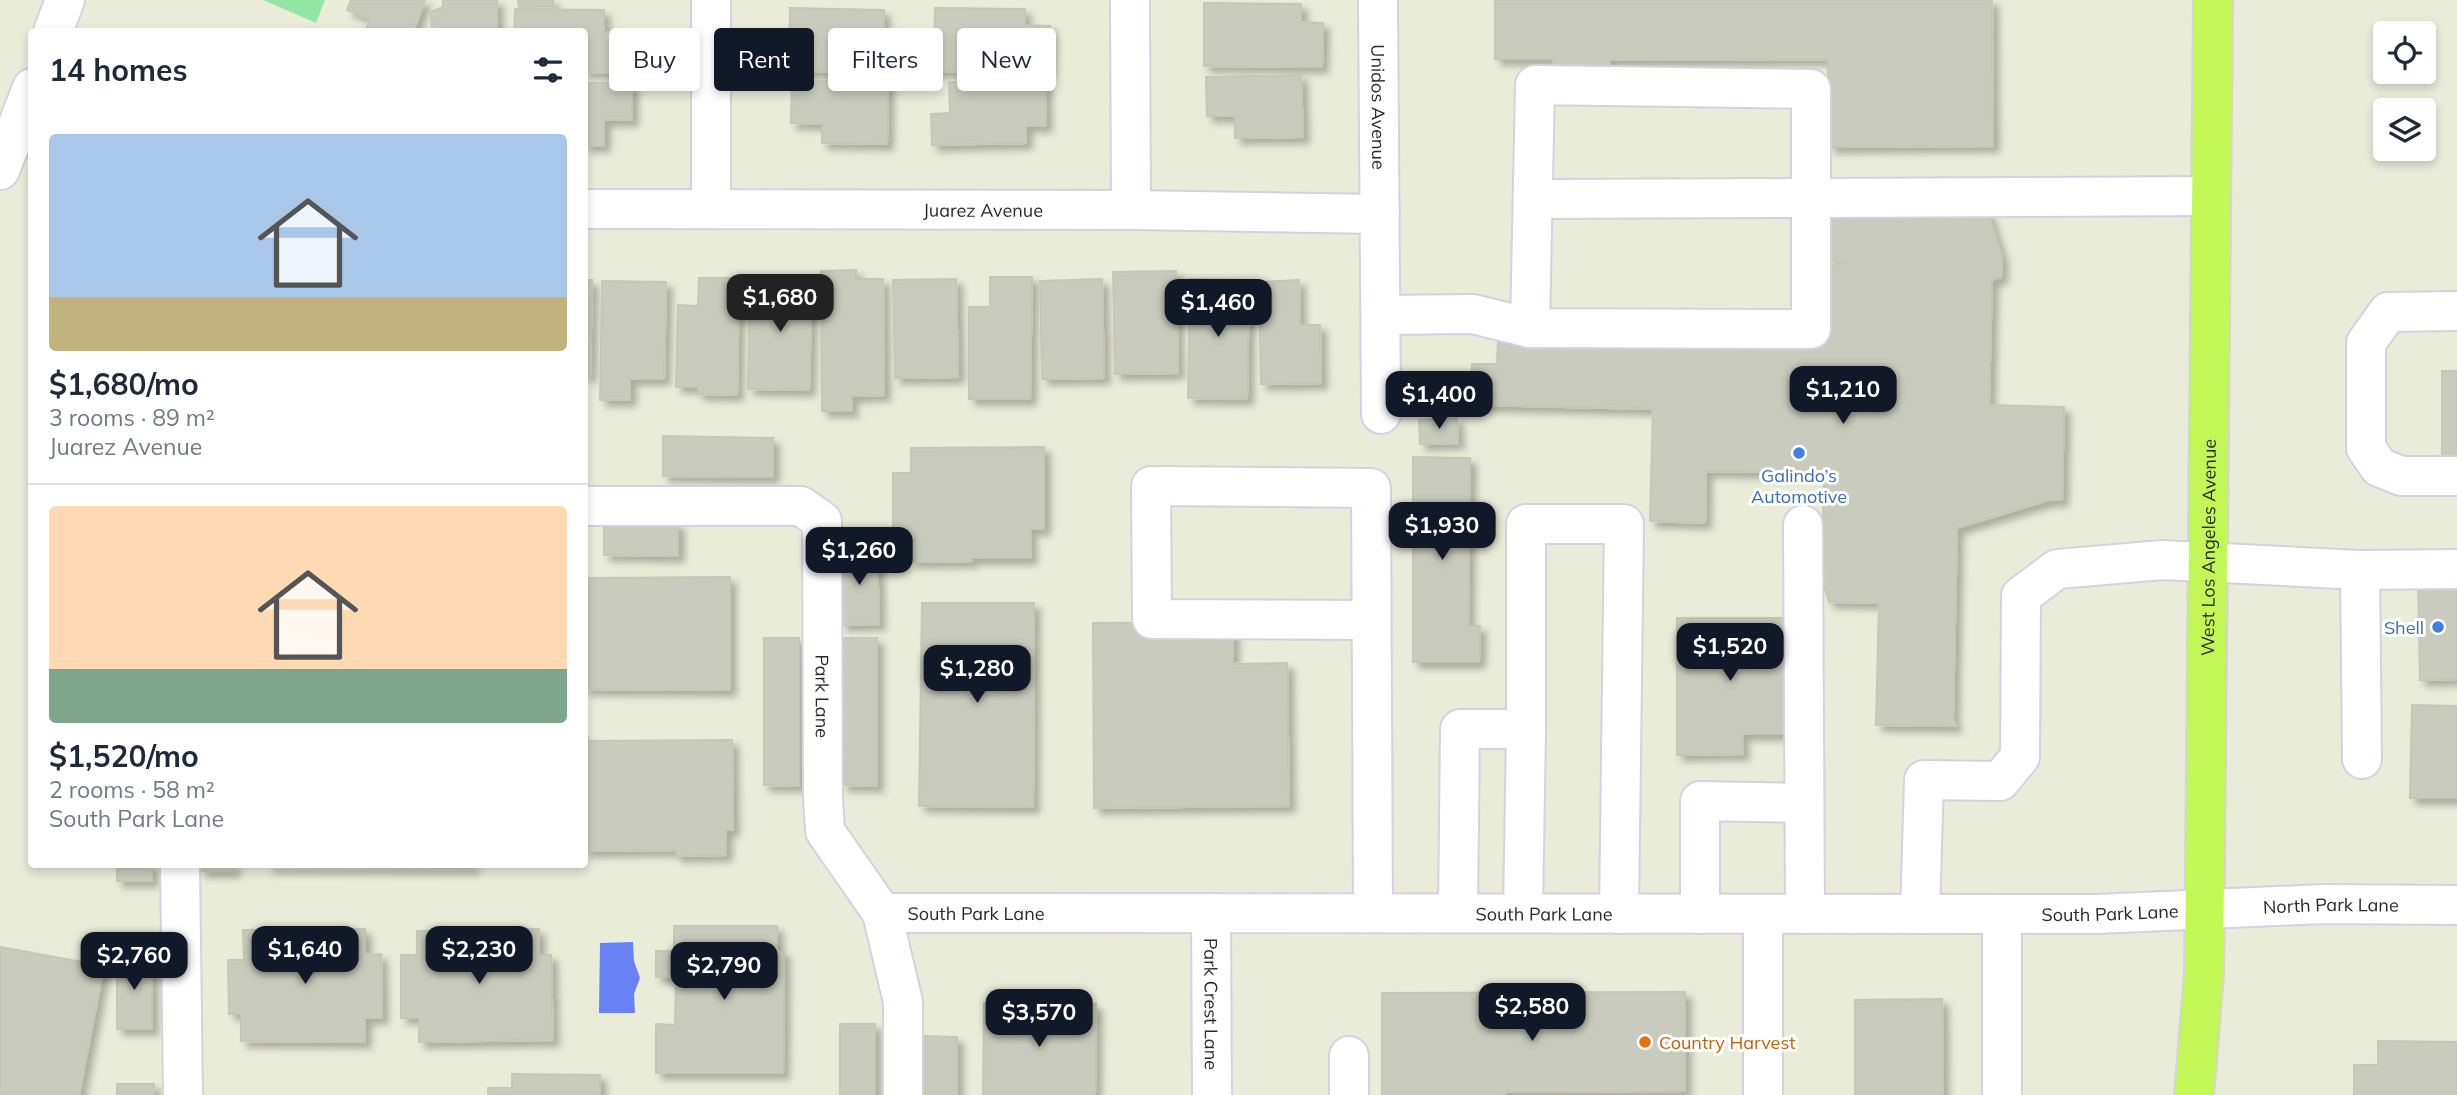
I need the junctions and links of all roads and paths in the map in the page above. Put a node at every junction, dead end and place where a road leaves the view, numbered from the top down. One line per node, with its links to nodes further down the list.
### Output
1 (65, 0): 6 (street)
2 (711, 0): 13 (street)
3 (1130, 0): 14 (street)
4 (1378, 0): 15 (street, Unidos Avenue)
5 (2213, 0): 9 (main road, West Los Angeles Avenue)
6 (54, 28)
7 (28, 98): 8 (street)
8 (0, 170)
9 (2211, 196): 10 (street); 23 (main road, West Los Angeles Avenue)
10 (1811, 198): 11 (street); 11 (street); 18 (street)
11 (1533, 199): 18 (street)
12 (588, 209): 13 (street, Juarez Avenue)
13 (711, 209): 14 (street, Juarez Avenue)
14 (1131, 210): 15 (street, Juarez Avenue)
15 (1380, 214): 17 (street, Unidos Avenue)
16 (2457, 311): 20 (street)
17 (1381, 315): 18 (street); 19 (street, Unidos Avenue)
18 (1530, 328)
19 (1381, 414)
20 (2457, 476)
21 (588, 506): 33 (street, Park Lane)
22 (1803, 525): 29 (street)
23 (2209, 561): 25 (street); 32 (main road, West Los Angeles Avenue); 42 (street)
24 (2457, 569): 25 (street)
25 (2360, 570): 28 (street)
26 (1371, 620): 26 (street); 35 (street)
27 (1526, 729): 36 (street); 37 (street); 38 (street)
28 (2362, 759)
29 (1804, 803): 39 (street); 41 (street)
30 (180, 868): 45 (street)
31 (2457, 905): 32 (street, North Park Lane)
32 (2205, 908): 43 (street, South Park Lane); 51 (main road, West Los Angeles Avenue)
33 (882, 913): 34 (street, South Park Lane); 46 (street, Park Lane)
34 (1212, 913): 35 (street, South Park Lane); 47 (street, Park Crest Lane)
35 (1373, 913): 36 (street, South Park Lane)
36 (1458, 913): 37 (street, South Park Lane)
37 (1523, 913): 38 (street, South Park Lane)
38 (1619, 914): 39 (street, South Park Lane)
39 (1700, 914): 40 (street, South Park Lane)
40 (1763, 914): 41 (street, South Park Lane); 49 (street)
41 (1805, 914): 42 (street, South Park Lane)
42 (1920, 914): 43 (street, South Park Lane)
43 (2002, 914): 50 (street)
44 (1349, 1056): 48 (street)
45 (183, 1095)
46 (903, 1095)
47 (1212, 1095)
48 (1349, 1095)
49 (1763, 1095)
50 (2002, 1095)
51 (2194, 1095)

